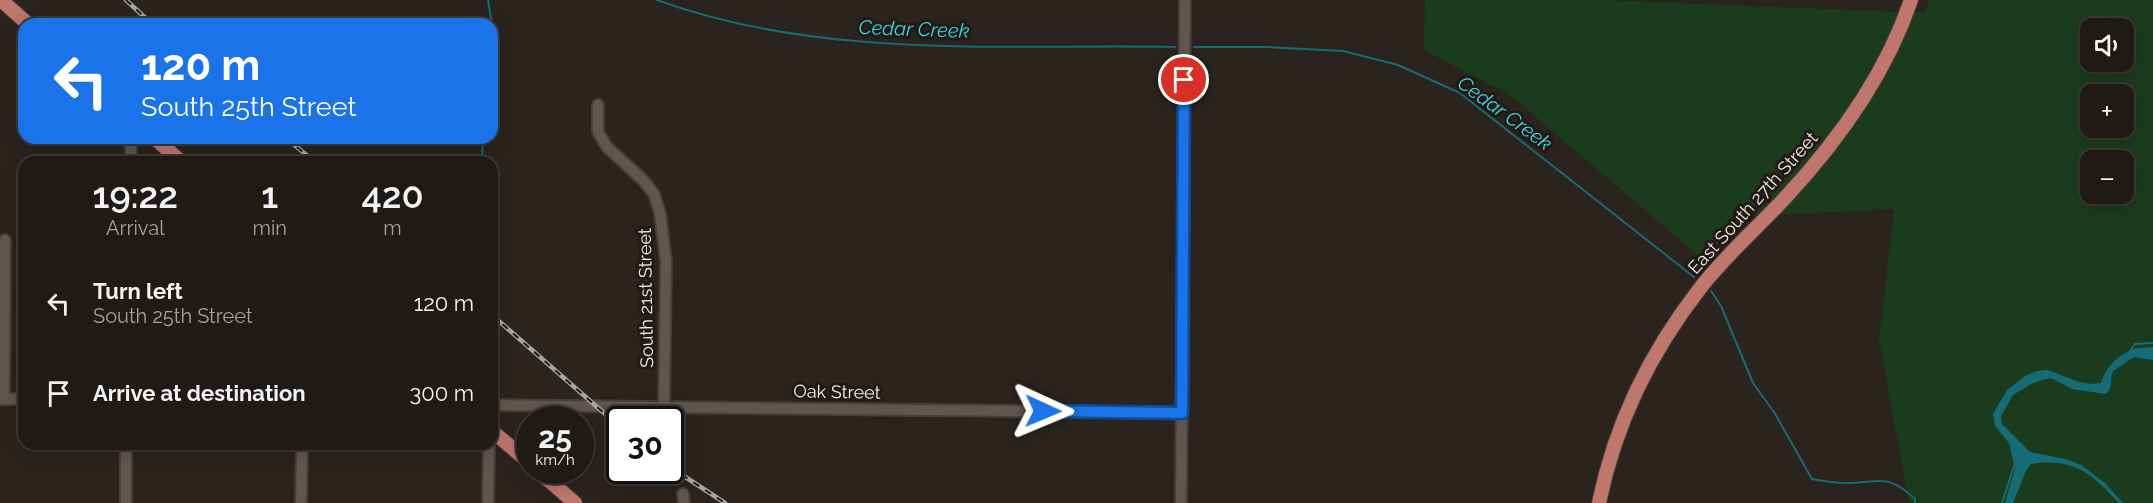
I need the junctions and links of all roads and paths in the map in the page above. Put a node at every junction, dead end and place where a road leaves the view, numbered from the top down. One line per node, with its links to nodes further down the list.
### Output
1 (1, 0): 4 (main road)
2 (1185, 0): 14 (street)
3 (1911, 0): 26 (main road, East South 27th Street)
4 (21, 18)
5 (598, 105): 12 (street, South 21st Street)
6 (162, 144): 7 (main road)
7 (174, 156)
8 (5, 240): 9 (street)
9 (2, 399): 10 (street)
10 (18, 399)
11 (498, 405): 12 (street, Oak Street)
12 (664, 406)
13 (684, 406): 14 (street, Oak Street)
14 (1182, 413): 25 (street)
15 (498, 436): 19 (main road)
16 (126, 450): 21 (street)
17 (302, 450): 22 (street)
18 (489, 450): 23 (street)
19 (516, 452)
20 (553, 484): 24 (main road)
21 (126, 503)
22 (301, 503)
23 (488, 503)
24 (575, 503)
25 (1181, 503)
26 (1599, 503)

